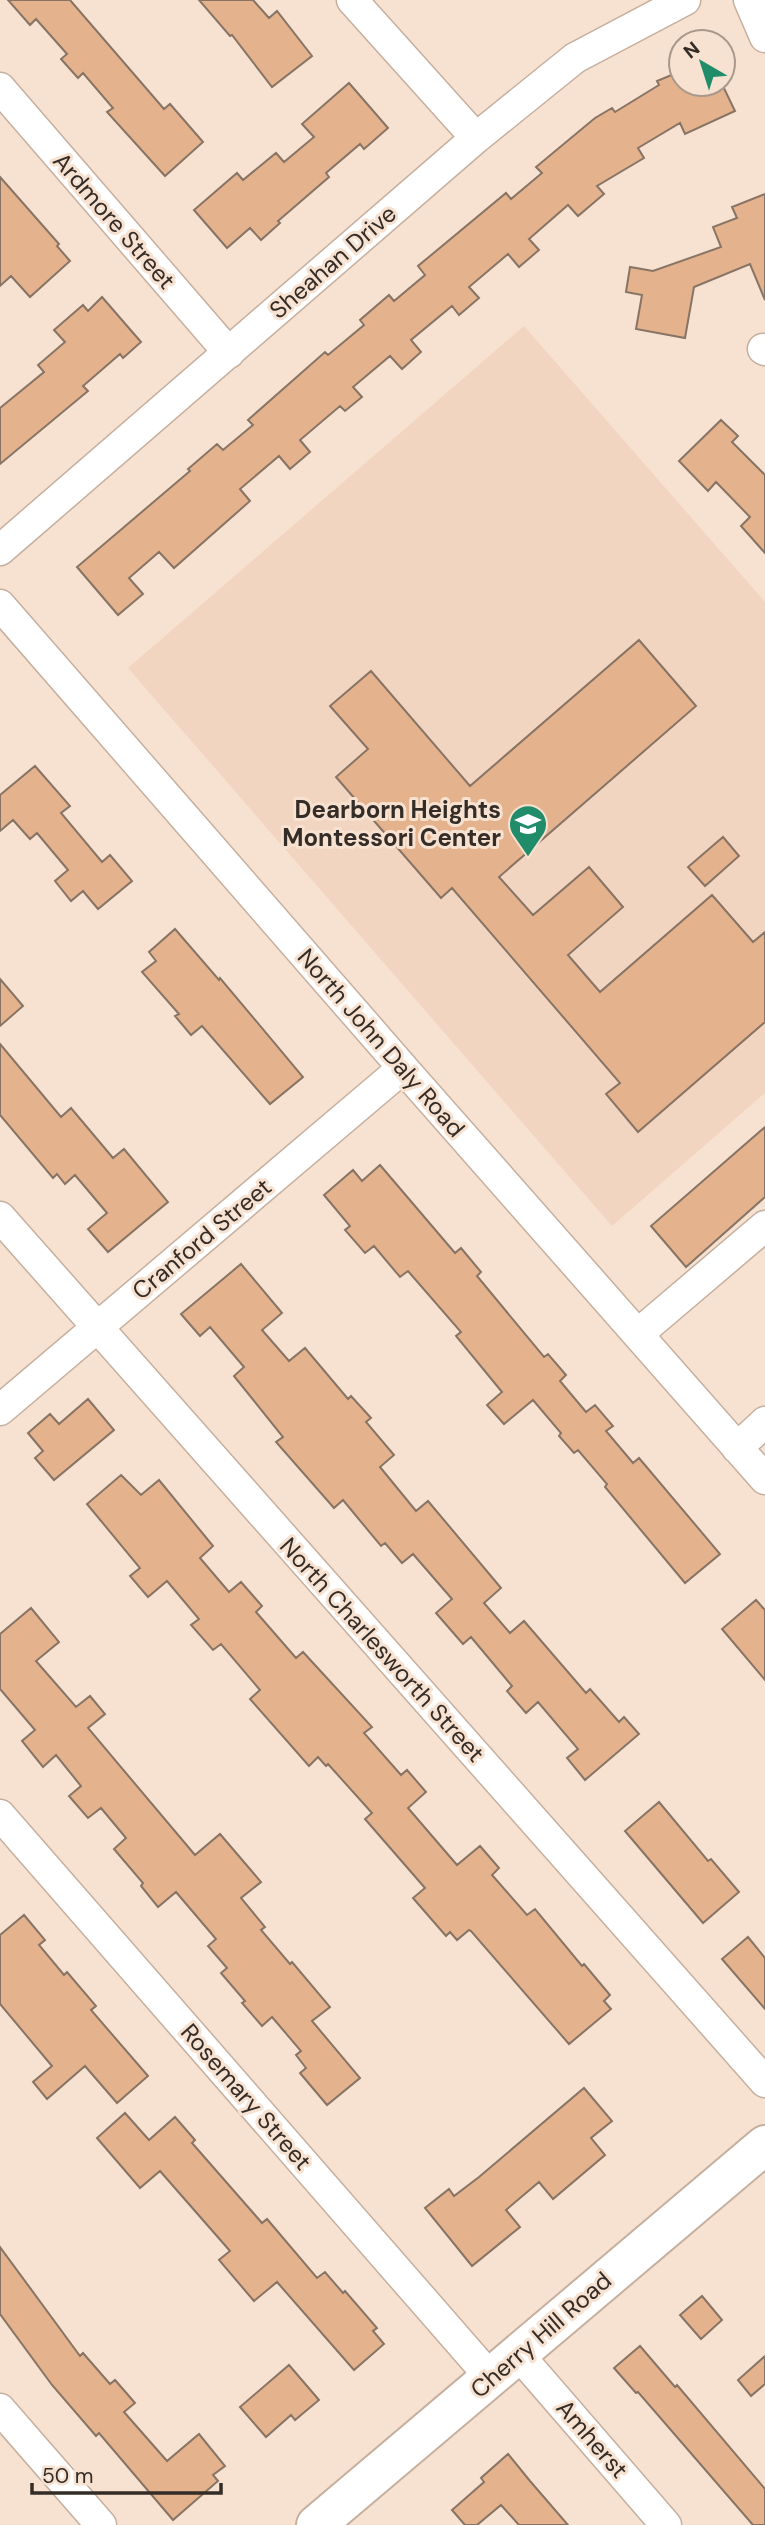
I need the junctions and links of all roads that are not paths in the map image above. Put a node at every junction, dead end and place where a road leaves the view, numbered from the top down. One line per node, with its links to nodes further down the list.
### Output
1 (352, 0): 6 (street)
2 (685, 0): 6 (street, Sheahan Drive)
3 (749, 0): 4 (street)
4 (765, 37)
5 (0, 88): 7 (street, Ardmore Street)
6 (476, 138): 7 (street, Sheahan Drive)
7 (229, 353): 8 (street, Sheahan Drive)
8 (0, 550)
9 (0, 605): 10 (street, North John Daly Road)
10 (403, 1069): 13 (street, Cranford Street); 14 (street, North John Daly Road)
11 (0, 1217): 13 (street, North Charlesworth Street)
12 (765, 1226): 14 (street)
13 (97, 1328): 15 (street, Cranford Street); 20 (street, North Charlesworth Street)
14 (638, 1334): 17 (street, North John Daly Road)
15 (0, 1410)
16 (765, 1423): 17 (street)
17 (737, 1448): 18 (street, North John Daly Road)
18 (765, 1479)
19 (0, 1815): 22 (street, Rosemary Street)
20 (765, 2082)
21 (765, 2145): 22 (main road, Cherry Hill Road)
22 (505, 2366): 25 (main road, Cherry Hill Road); 26 (street, Amherst)
23 (0, 2409): 24 (street)
24 (101, 2525)
25 (316, 2525)
26 (666, 2525)

